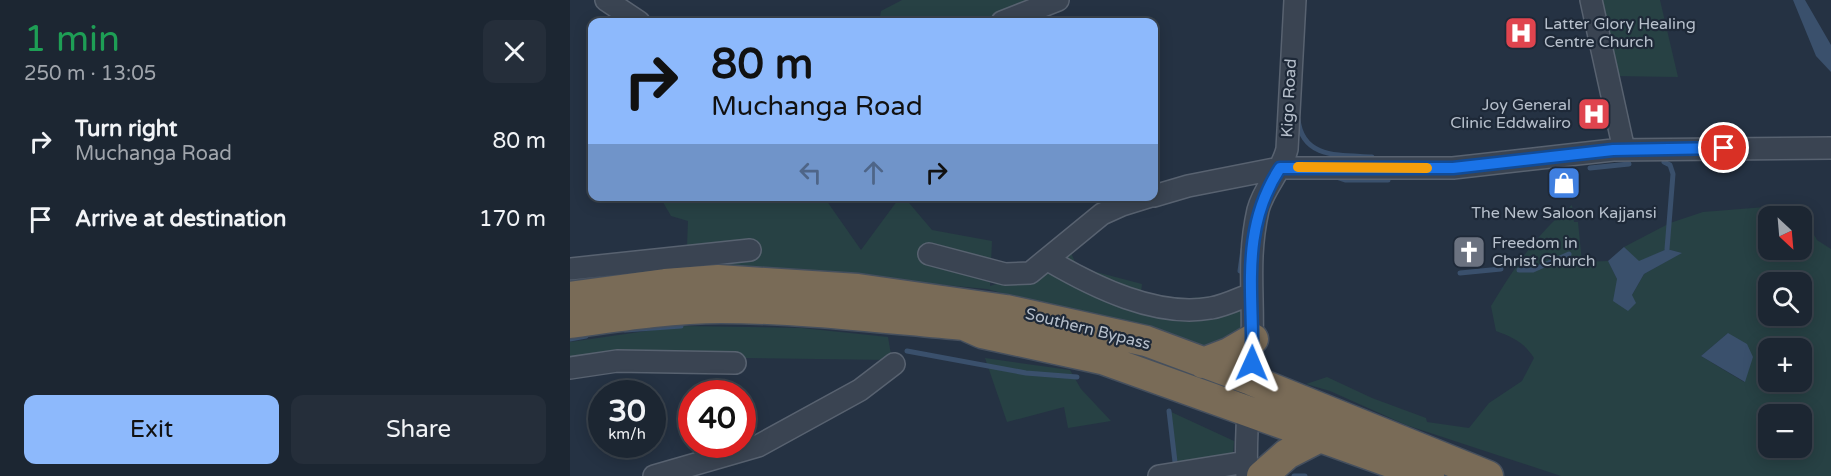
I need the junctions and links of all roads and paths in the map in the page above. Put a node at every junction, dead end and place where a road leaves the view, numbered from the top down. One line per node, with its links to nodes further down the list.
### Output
1 (606, 0): 5 (street)
2 (1058, 0): 6 (street)
3 (1295, 0): 9 (street, Kigo Road)
4 (1592, 0): 8 (street)
5 (633, 18)
6 (1012, 18)
7 (1831, 148): 8 (street)
8 (1624, 150): 9 (street)
9 (1280, 168): 10 (street); 16 (street, Kigo Road)
10 (1158, 194)
11 (1135, 201): 14 (street)
12 (750, 250): 15 (street)
13 (929, 254): 14 (street)
14 (1048, 260): 16 (street)
15 (570, 269)
16 (1251, 294): 20 (street, Kigo Road)
17 (570, 297): 18 (highway)
18 (665, 298): 19 (highway); 22 (highway, Southern Bypass); 26 (highway, Southern Bypass)
19 (570, 323)
20 (1252, 339): 22 (highway); 25 (street, Kigo Road)
21 (735, 363): 24 (street)
22 (1203, 363): 25 (highway, Southern Bypass)
23 (894, 364): 29 (street)
24 (570, 368)
25 (1251, 380): 26 (street, Kigo Road); 32 (highway, Southern Bypass)
26 (1249, 411): 27 (highway, Southern Bypass); 28 (street, Kigo Road)
27 (1320, 437): 28 (highway); 31 (highway, Southern Bypass)
28 (1252, 471): 30 (street)
29 (654, 476)
30 (1159, 476)
31 (1428, 476)
32 (1488, 476)

